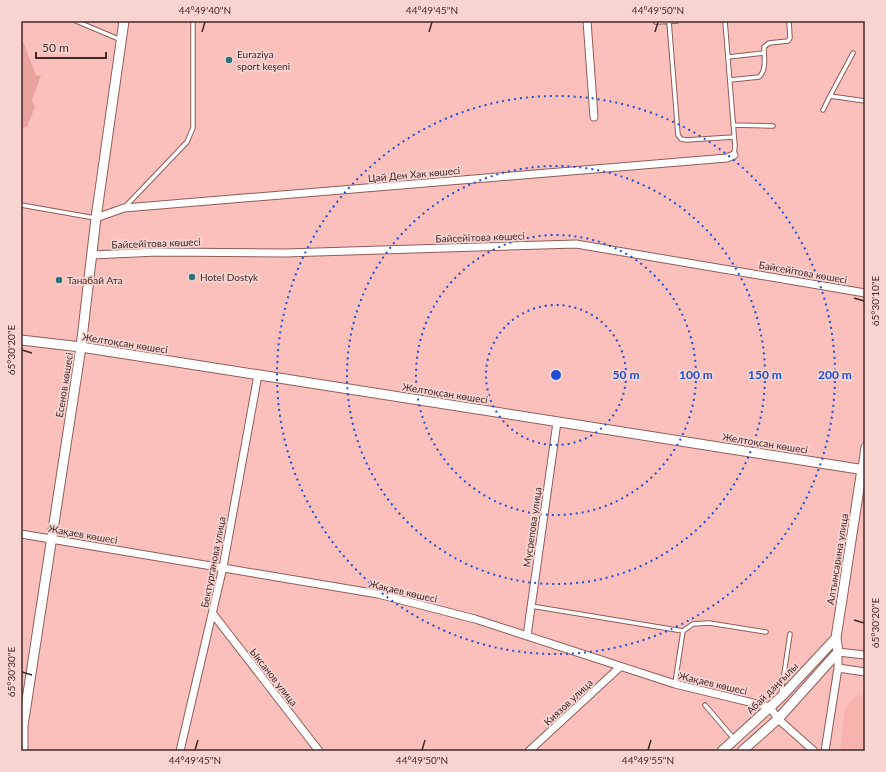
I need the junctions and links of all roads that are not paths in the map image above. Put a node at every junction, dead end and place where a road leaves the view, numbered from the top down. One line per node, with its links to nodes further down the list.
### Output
1 (76, 21): 10 (lane)
2 (124, 21): 10 (street, Есенов көшесі)
3 (193, 21): 24 (lane)
4 (587, 21): 18 (street)
5 (677, 21): 9 (lane)
6 (725, 21): 13 (lane)
7 (789, 21): 11 (lane)
8 (656, 22): 9 (lane)
9 (669, 22): 21 (lane)
10 (121, 40): 25 (street, Есенов көшесі)
11 (764, 53): 13 (lane); 14 (lane)
12 (853, 53): 15 (lane)
13 (728, 57): 14 (lane)
14 (730, 80): 19 (lane)
15 (830, 96): 16 (lane); 17 (lane)
16 (865, 101)
17 (823, 110)
18 (594, 117)
19 (733, 125): 20 (lane); 21 (lane)
20 (773, 126)
21 (734, 137): 22 (lane)
22 (734, 155): 24 (street, Цай Ден Хак көшесі)
23 (21, 205): 25 (lane)
24 (124, 208): 25 (street, Цай Ден Хак көшесі)
25 (96, 218): 26 (street, Есенов көшесі)
26 (92, 256): 27 (street, Байсейітова көшесі); 29 (street, Есенов көшесі)
27 (865, 293)
28 (21, 340): 29 (street, Желтоқсан көшесі)
29 (81, 347): 30 (street, Желтоқсан көшесі); 35 (street, Есенов көшесі)
30 (258, 375): 31 (street, Желтоқсан көшесі); 36 (street, Бектурганова улица)
31 (557, 422): 33 (street, Желтоқсан көшесі); 37 (street, Мусрепова улица)
32 (865, 447): 33 (street)
33 (864, 470): 43 (street, Алтынсарина улица)
34 (21, 534): 35 (street, Жақаев көшесі)
35 (52, 539): 36 (street, Жақаев көшесі); 54 (street, Есенов көшесі)
36 (223, 568): 38 (street, Бектурганова улица); 42 (street, Жақаев көшесі)
37 (531, 606): 39 (lane); 42 (street, Мусрепова улица)
38 (213, 614): 57 (street, Бектурганова улица); 58 (street, Ыксанов улица)
39 (683, 631): 40 (lane); 49 (lane)
40 (766, 632)
41 (790, 634): 50 (lane)
42 (527, 636): 46 (street, Жақаев көшесі)
43 (836, 638): 44 (street, Алтынсарина улица); 50 (street, Абай даңғылы)
44 (838, 652): 45 (street); 47 (street); 53 (street)
45 (865, 656)
46 (620, 667): 49 (street, Жақаев көшесі); 59 (street, Киязов улица)
47 (838, 668): 48 (street); 63 (street)
48 (865, 672)
49 (675, 684): 52 (street, Жақаев көшесі)
50 (781, 697): 52 (street, Абай даңғылы)
51 (705, 705): 55 (lane)
52 (770, 707): 53 (street); 55 (street, Абай даңғылы)
53 (778, 719): 61 (street); 62 (street)
54 (22, 727): 56 (street, Есенов көшесі)
55 (734, 740): 60 (street, Абай даңғылы)
56 (23, 751)
57 (180, 751)
58 (319, 751)
59 (529, 751)
60 (722, 751)
61 (742, 751)
62 (814, 751)
63 (825, 751)

